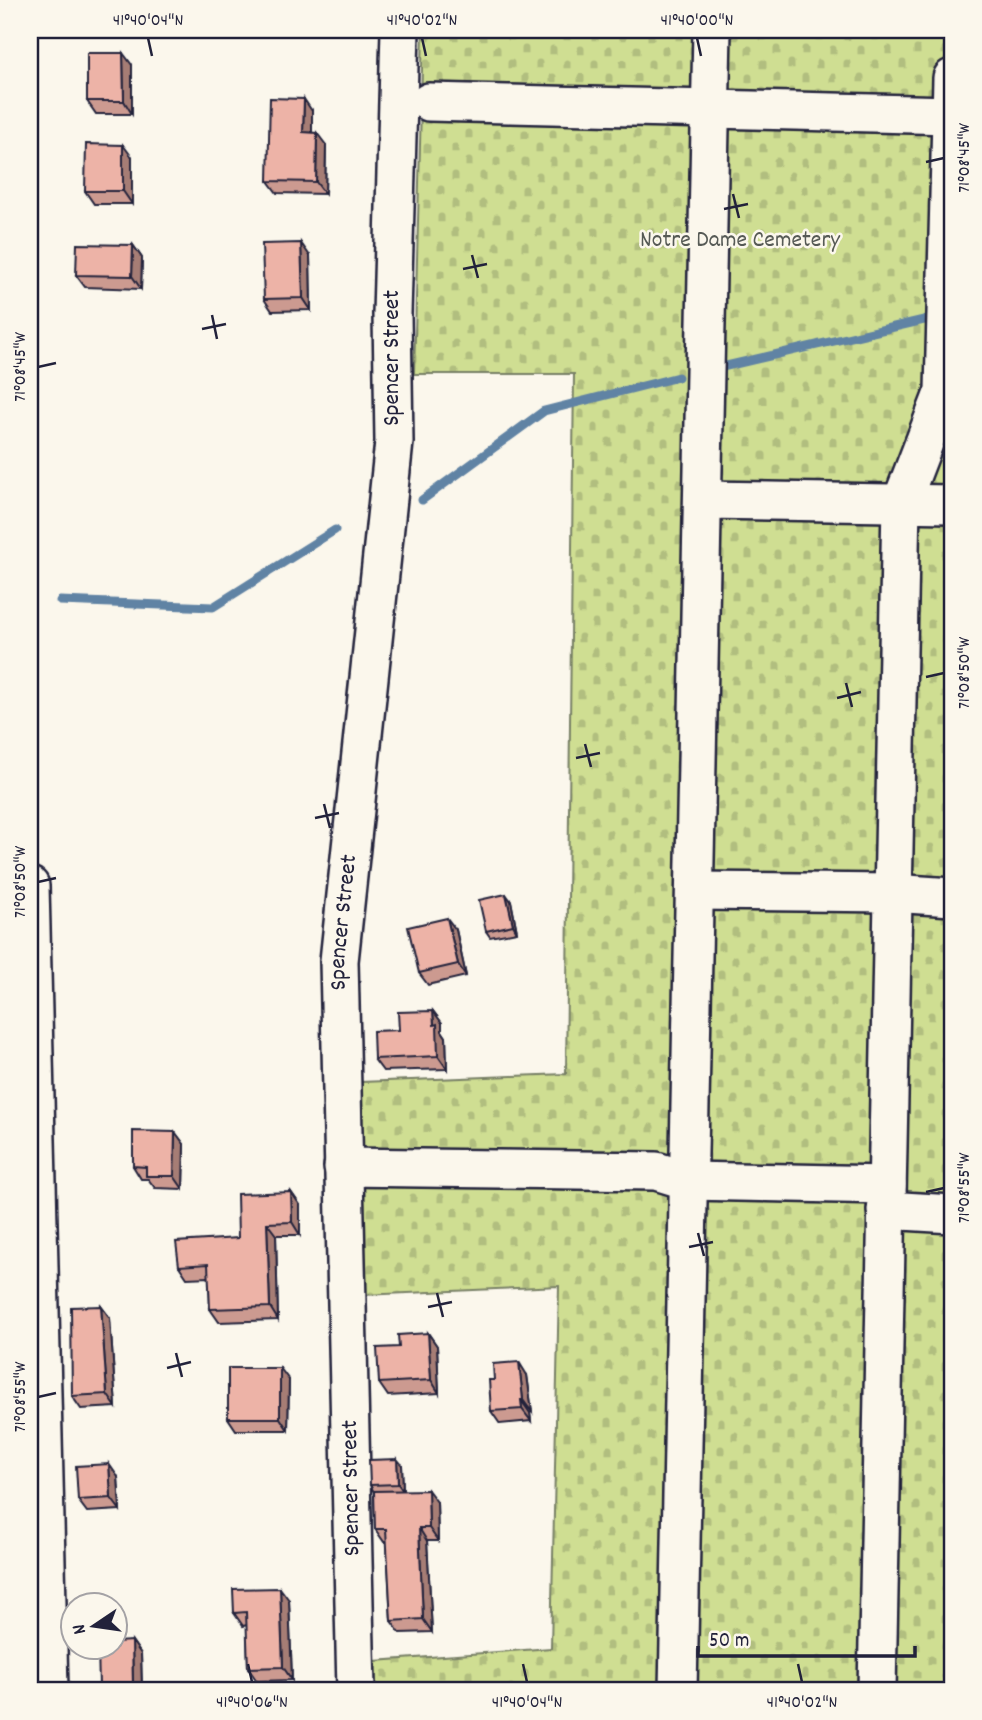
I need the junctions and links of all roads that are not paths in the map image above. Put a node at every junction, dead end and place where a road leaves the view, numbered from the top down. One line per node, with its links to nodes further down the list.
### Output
1 (400, 30): 15 (street, Spencer Street)
2 (712, 30): 5 (street)
3 (952, 78): 6 (street)
4 (429, 102): 5 (street)
5 (711, 109): 6 (street); 8 (street)
6 (952, 115): 7 (street)
7 (948, 402): 9 (street)
8 (703, 500): 9 (street); 12 (street)
9 (901, 503): 10 (street); 13 (street)
10 (952, 504)
11 (30, 886): 19 (street)
12 (695, 891): 13 (street); 16 (street)
13 (892, 893): 14 (street); 17 (street)
14 (952, 897)
15 (343, 1167): 16 (street); 20 (street, Spencer Street)
16 (690, 1181): 17 (street); 21 (street)
17 (886, 1198): 18 (street); 22 (street)
18 (952, 1214)
19 (49, 1690)
20 (356, 1690)
21 (678, 1690)
22 (877, 1690)

